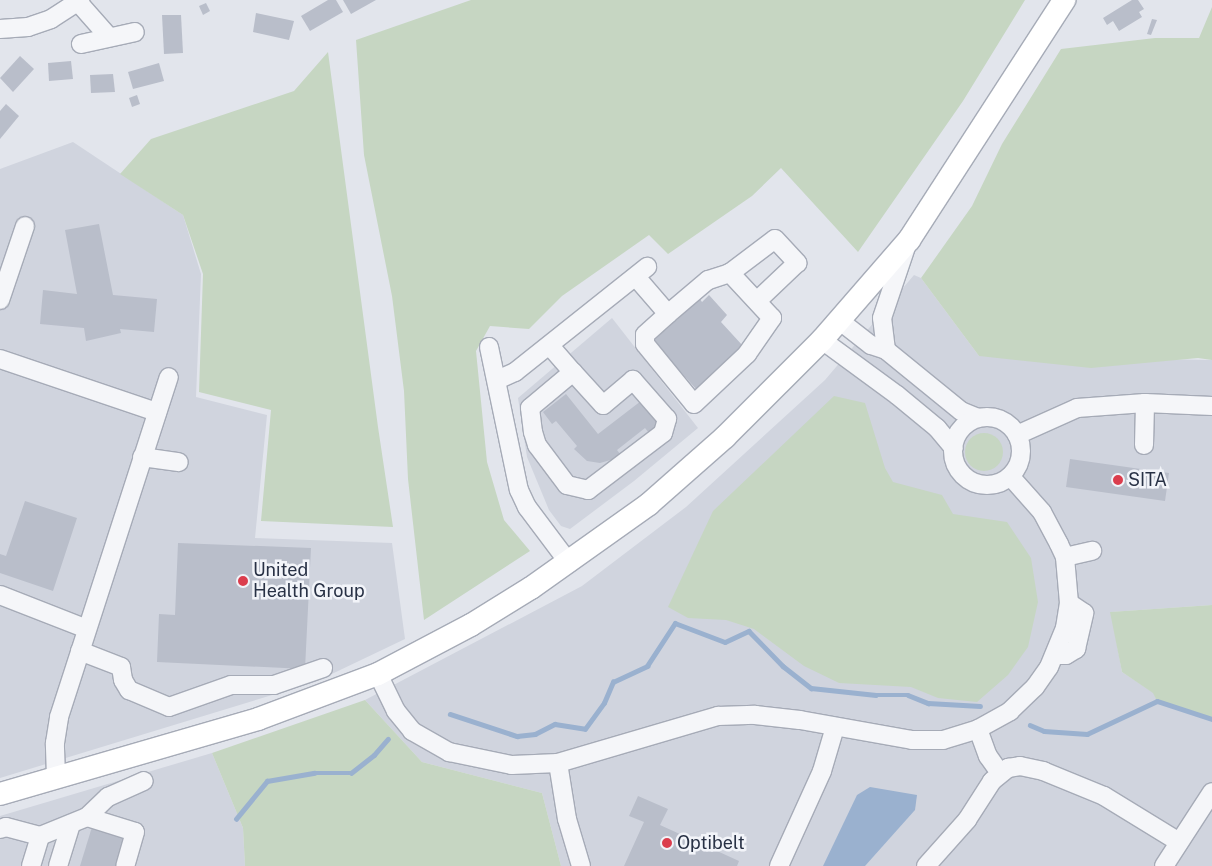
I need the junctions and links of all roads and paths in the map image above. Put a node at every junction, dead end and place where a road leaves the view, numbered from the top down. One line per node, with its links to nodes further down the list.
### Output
1 (1064, 0): 8 (main road)
2 (79, 1): 3 (street); 5 (street)
3 (0, 30)
4 (135, 32): 5 (street)
5 (109, 38): 6 (street)
6 (81, 44)
7 (25, 226): 10 (street)
8 (909, 240): 13 (main road); 17 (street)
9 (730, 272): 11 (street); 11 (street); 12 (street)
10 (0, 300)
11 (757, 301): 12 (street)
12 (668, 314): 15 (street)
13 (840, 321): 14 (main road); 17 (street)
14 (822, 340): 29 (street); 36 (main road)
15 (550, 346): 19 (street); 21 (street)
16 (489, 347): 21 (street)
17 (886, 350): 25 (street)
18 (0, 359): 24 (street)
19 (573, 372): 28 (street); 28 (street)
20 (168, 377): 24 (street)
21 (497, 380): 30 (street)
22 (1145, 403): 23 (street); 26 (street); 27 (street)
23 (1212, 406)
24 (157, 412): 31 (street)
25 (978, 418): 26 (street); 29 (street)
26 (1017, 435): 33 (street)
27 (1144, 444)
28 (537, 445): 30 (street)
29 (954, 448): 33 (street)
30 (511, 452): 36 (street)
31 (142, 458): 32 (street); 38 (street)
32 (179, 462)
33 (1010, 476): 35 (street)
34 (1092, 551): 35 (street)
35 (1065, 557): 43 (street)
36 (568, 563): 41 (main road)
37 (1, 599): 38 (street)
38 (87, 629): 39 (street)
39 (80, 651): 40 (street); 46 (street)
40 (322, 668)
41 (378, 674): 44 (street); 46 (main road)
42 (835, 728): 43 (street); 44 (street); 58 (street)
43 (978, 729): 45 (street)
44 (558, 763): 57 (street)
45 (1000, 773): 53 (street); 59 (street)
46 (56, 777): 49 (main road)
47 (144, 780): 50 (street)
48 (1212, 792): 53 (street)
49 (0, 794)
50 (79, 820): 52 (street); 55 (street); 56 (street)
51 (0, 828): 52 (street)
52 (40, 836): 54 (street)
53 (1179, 842): 60 (street)
54 (31, 866)
55 (58, 866)
56 (125, 866)
57 (581, 866)
58 (779, 866)
59 (926, 866)
60 (1164, 866)

